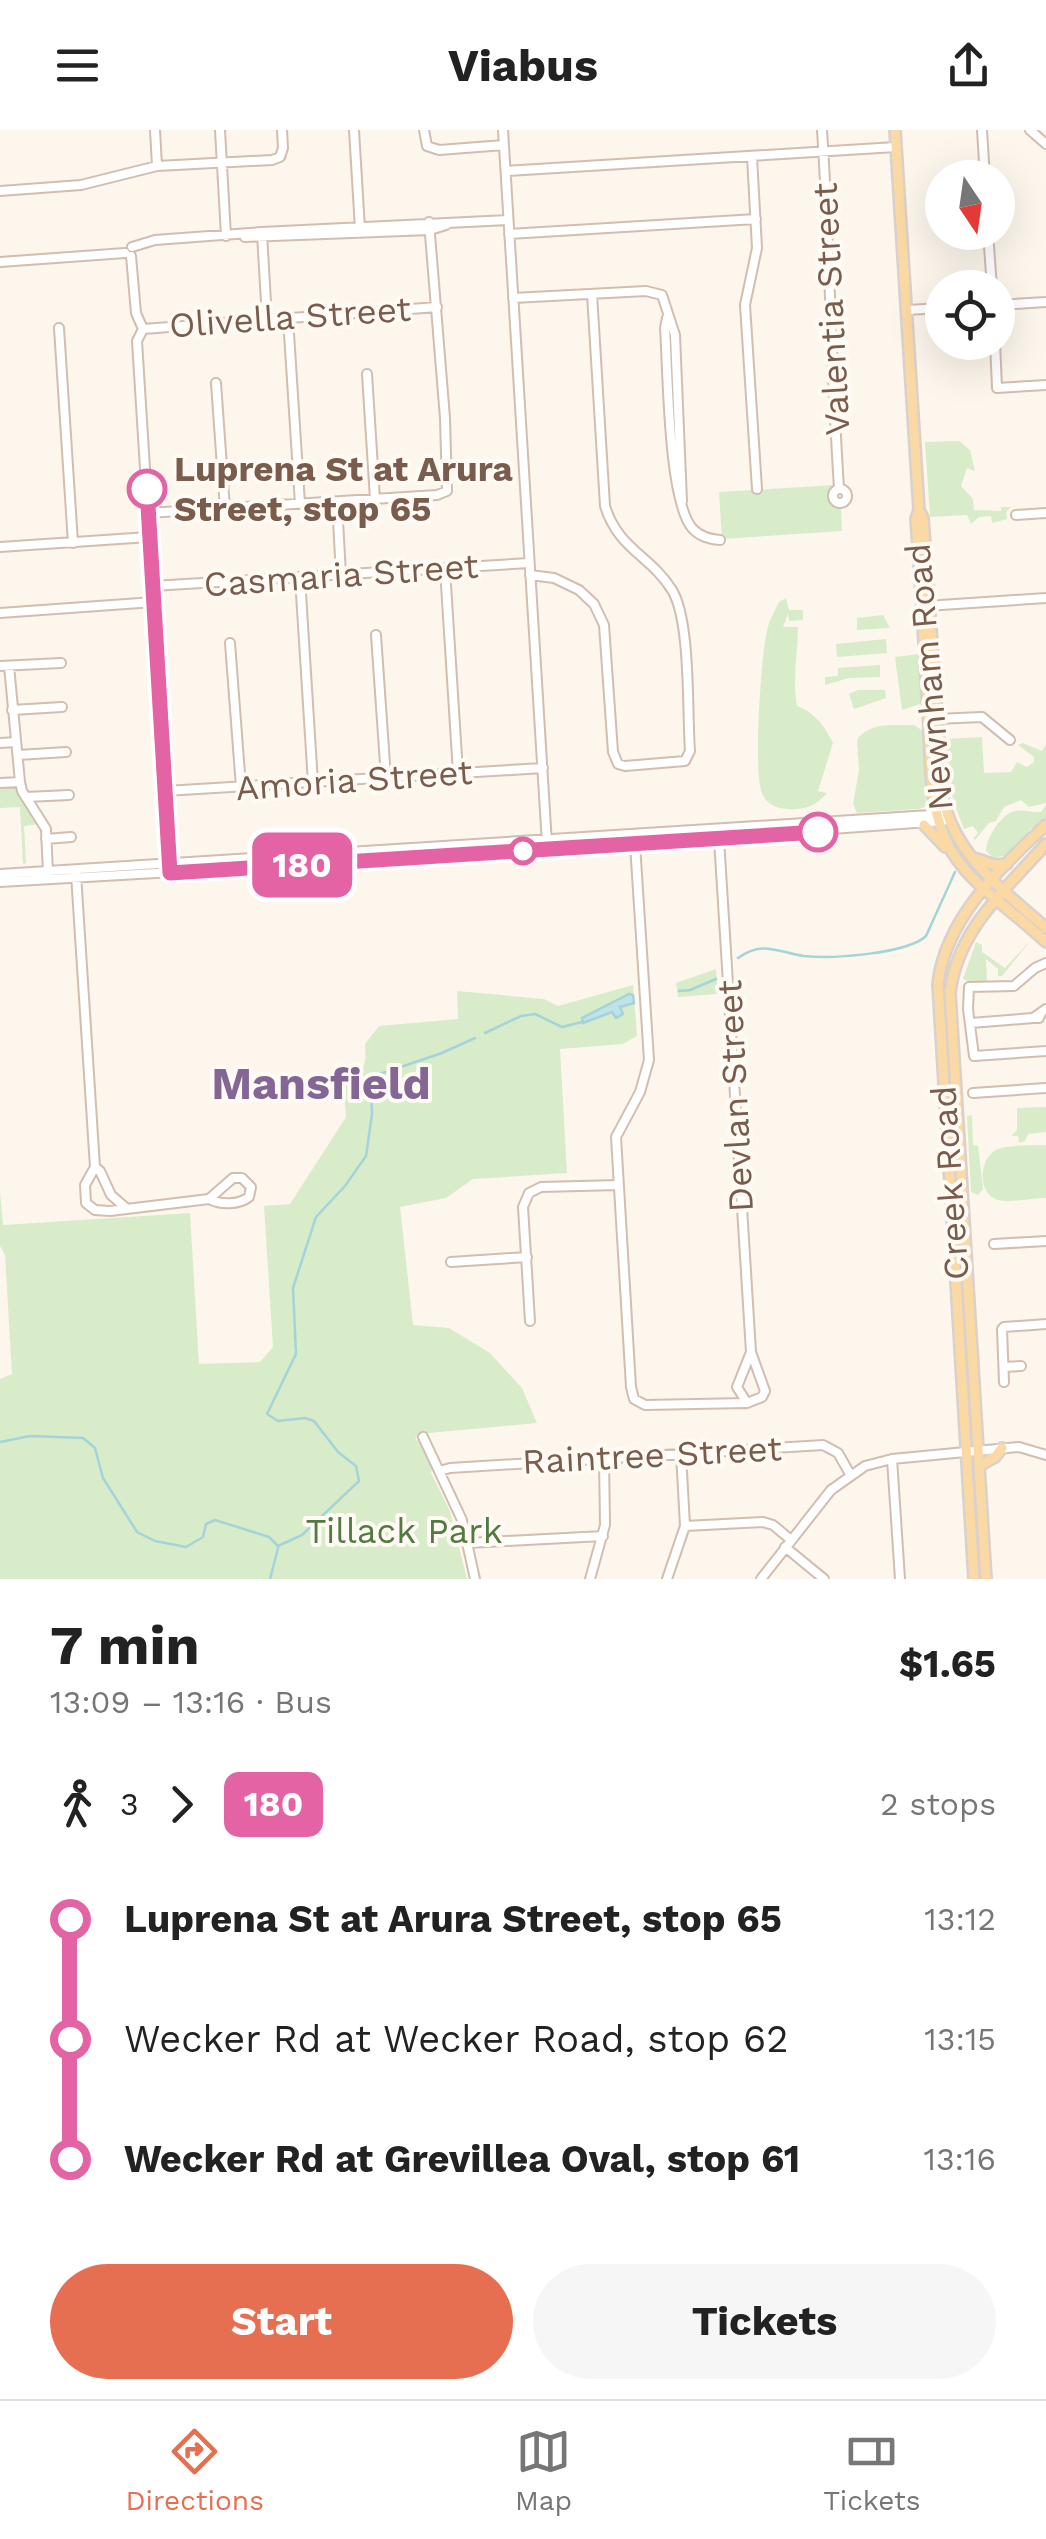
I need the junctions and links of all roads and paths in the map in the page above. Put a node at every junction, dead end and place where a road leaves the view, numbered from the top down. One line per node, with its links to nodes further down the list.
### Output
1 (155, 130): 18 (street)
2 (220, 130): 17 (street)
3 (282, 130): 17 (street)
4 (354, 130): 24 (street)
5 (424, 130): 12 (street)
6 (504, 130): 12 (street)
7 (822, 130): 14 (street, Valentia Street)
8 (895, 130): 13 (main road, Newnham Road)
9 (982, 130): 16 (street)
10 (1030, 130): 11 (street)
11 (1045, 140)
12 (504, 145): 19 (street)
13 (896, 148): 14 (street); 36 (main road, Newnham Road)
14 (823, 152): 15 (street); 45 (street, Valentia Street)
15 (752, 157): 19 (street); 21 (street)
16 (984, 160)
17 (222, 163): 18 (street); 27 (street)
18 (157, 166): 20 (street)
19 (506, 171): 22 (street)
20 (0, 191)
21 (756, 219): 25 (street); 46 (street)
22 (508, 220): 23 (street); 25 (street)
23 (429, 226): 24 (street); 34 (street)
24 (360, 230): 26 (street)
25 (510, 234): 31 (street)
26 (262, 235): 27 (street); 38 (street)
27 (226, 236): 28 (street)
28 (130, 252): 29 (street); 40 (street)
29 (0, 262)
30 (592, 294): 31 (street); 55 (street); 61 (street)
31 (513, 298): 58 (street)
32 (1046, 302): 33 (street)
33 (1015, 304)
34 (437, 308): 37 (street, Olivella Street); 47 (street)
35 (925, 309): 36 (street)
36 (907, 310): 66 (main road, Newnham Road)
37 (288, 318): 38 (street, Olivella Street); 49 (street)
38 (268, 319): 40 (street, Olivella Street)
39 (59, 328): 56 (street)
40 (144, 329): 51 (street)
41 (995, 360): 44 (street)
42 (368, 374): 47 (street)
43 (216, 383): 50 (street)
44 (1046, 385)
45 (839, 488)
46 (757, 489)
47 (375, 499): 48 (street)
48 (336, 502): 49 (street); 60 (street)
49 (300, 504): 50 (street)
50 (225, 508): 51 (street)
51 (148, 513): 54 (street)
52 (1046, 513): 53 (street)
53 (1016, 515)
54 (150, 537): 56 (street); 63 (street)
55 (720, 540)
56 (73, 543): 57 (street)
57 (0, 547)
58 (530, 563): 59 (street, Casmaria Street); 61 (street)
59 (445, 569): 60 (street, Casmaria Street); 82 (street)
60 (341, 575): 62 (street, Casmaria Street)
61 (530, 575): 81 (street)
62 (300, 578): 63 (street, Casmaria Street); 86 (street)
63 (152, 586): 65 (street)
64 (1046, 598): 66 (street)
65 (154, 602): 67 (street); 88 (street)
66 (925, 606): 75 (main road, Newnham Road); 91 (main road, Newnham Road)
67 (0, 612)
68 (376, 635): 83 (street)
69 (230, 643): 87 (street)
70 (61, 663): 71 (street)
71 (5, 666): 73 (street)
72 (0, 702): 73 (street)
73 (12, 706): 74 (street); 77 (street)
74 (62, 707)
75 (936, 719): 76 (street); 91 (main road, Newnham Road)
76 (1010, 740)
77 (16, 742): 78 (street); 80 (street)
78 (0, 743)
79 (66, 752): 80 (street)
80 (18, 755): 84 (street)
81 (543, 768): 82 (street, Amoria Street); 99 (street)
82 (458, 773): 83 (street, Amoria Street)
83 (386, 778): 86 (street, Amoria Street)
84 (20, 782): 85 (street); 90 (street)
85 (0, 783)
86 (313, 783): 87 (street, Amoria Street)
87 (241, 787): 88 (street, Amoria Street)
88 (165, 792): 103 (street)
89 (69, 794): 90 (street)
90 (26, 798): 95 (street)
91 (943, 818): 92 (street); 97 (street); 100 (main road, Newnham Road); 101 (main road, Newnham Road)
92 (924, 825): 96 (street); 100 (main road)
93 (1046, 825): 102 (main road, Creek Road)
94 (71, 837): 95 (street)
95 (46, 839): 107 (street)
96 (719, 839): 97 (street); 137 (street, Devlan Street)
97 (635, 840): 99 (street); 126 (street)
98 (1046, 844): 108 (main road, Creek Road)
99 (547, 845): 103 (street)
100 (952, 851): 106 (main road, Newnham Road)
101 (971, 858): 102 (main road); 110 (main road, Newnham Road)
102 (1008, 864): 110 (main road, Creek Road)
103 (170, 868): 105 (street)
104 (0, 874): 107 (street)
105 (76, 874): 107 (street); 125 (street)
106 (970, 874): 110 (main road, Newnham Road); 113 (main road)
107 (48, 875): 109 (street)
108 (1018, 876): 111 (main road, Creek Road); 112 (main road)
109 (0, 882)
110 (990, 885): 111 (main road); 113 (main road, Creek Road)
111 (1001, 895): 112 (main road); 114 (main road, Creek Road)
112 (1016, 907): 114 (main road); 115 (main road); 116 (main road)
113 (967, 910): 147 (main road, Creek Road)
114 (986, 913): 146 (main road, Creek Road)
115 (1046, 928)
116 (1046, 942)
117 (1046, 964): 119 (street)
118 (1040, 1013): 119 (street)
119 (971, 1023): 120 (street)
120 (1046, 1052)
121 (1046, 1088): 122 (street)
122 (985, 1092): 123 (street); 124 (street)
123 (973, 1093)
124 (986, 1106)
125 (94, 1167): 127 (street); 130 (street)
126 (619, 1184): 133 (street); 142 (street)
127 (111, 1194): 129 (street); 130 (street)
128 (208, 1199): 128 (street); 129 (street)
129 (126, 1208): 130 (street)
130 (102, 1210)
131 (1046, 1241): 132 (street)
132 (994, 1244)
133 (526, 1257): 134 (street); 135 (street)
134 (451, 1262)
135 (530, 1321)
136 (1046, 1324): 139 (street)
137 (751, 1352): 141 (street, Devlan Street); 143 (street, Devlan Street)
138 (1021, 1366): 139 (street)
139 (1004, 1367): 140 (street)
140 (1004, 1382)
141 (737, 1388): 142 (street, Devlan Street); 143 (street)
142 (727, 1402): 143 (street)
143 (747, 1402)
144 (423, 1437): 153 (street)
145 (1002, 1448): 146 (street); 149 (street); 152 (main road)
146 (978, 1450): 147 (street); 152 (main road, Creek Road)
147 (966, 1452): 151 (street); 165 (main road, Creek Road)
148 (681, 1454): 150 (street, Raintree Street); 154 (street, Raintree Street); 155 (street)
149 (1046, 1454)
150 (604, 1458): 153 (street, Raintree Street); 156 (street)
151 (892, 1458): 154 (street); 164 (street)
152 (979, 1466): 166 (main road, Creek Road)
153 (440, 1471): 157 (street)
154 (850, 1474): 158 (street)
155 (685, 1526): 158 (street); 161 (street)
156 (603, 1536): 157 (street); 160 (street)
157 (468, 1543): 159 (street)
158 (788, 1544): 162 (street); 163 (street)
159 (475, 1579)
160 (590, 1579)
161 (667, 1579)
162 (761, 1579)
163 (824, 1579)
164 (900, 1579)
165 (974, 1579)
166 (986, 1579)

